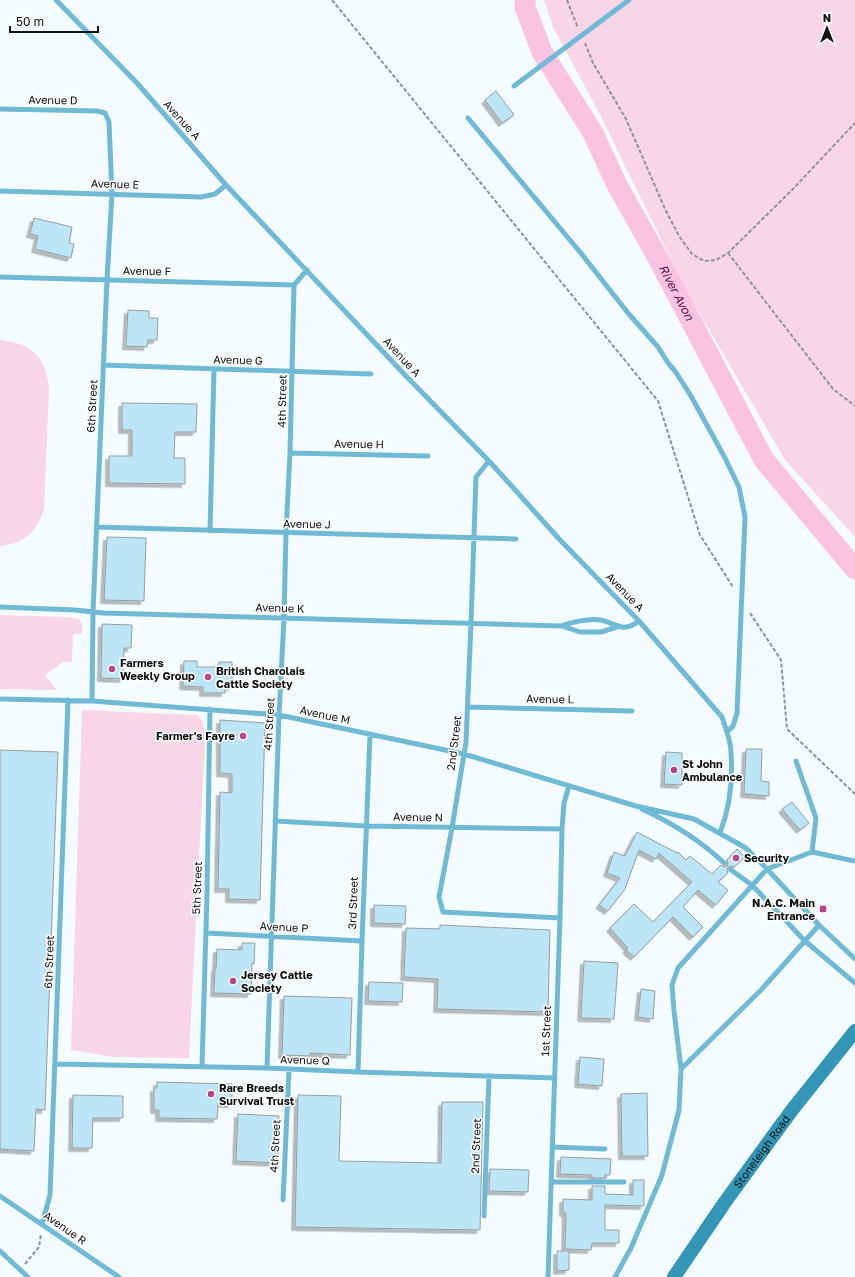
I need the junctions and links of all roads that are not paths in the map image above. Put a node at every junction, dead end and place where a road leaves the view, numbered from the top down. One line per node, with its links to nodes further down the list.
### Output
1 (56, 0): 7 (lane, Avenue A)
2 (629, 0): 3 (lane)
3 (514, 86)
4 (0, 109): 5 (lane, Avenue D)
5 (105, 113): 9 (lane, 6th Street)
6 (468, 118): 40 (lane)
7 (226, 184): 9 (lane, Avenue E); 10 (lane, Avenue A)
8 (0, 191): 9 (lane, Avenue E)
9 (112, 194): 12 (lane, 6th Street)
10 (307, 270): 13 (lane); 20 (lane, Avenue A)
11 (0, 277): 12 (lane, Avenue F)
12 (107, 280): 13 (lane, Avenue F); 14 (lane, 6th Street)
13 (294, 285): 16 (lane, 4th Street)
14 (103, 365): 15 (lane, Avenue G); 21 (lane, 6th Street)
15 (214, 369): 16 (lane, Avenue G); 22 (lane)
16 (292, 372): 17 (lane, Avenue G); 18 (lane, 4th Street)
17 (371, 374)
18 (290, 453): 19 (lane, Avenue H); 23 (lane, 4th Street)
19 (428, 456)
20 (489, 461): 24 (lane, 2nd Street); 29 (lane, Avenue A)
21 (97, 527): 22 (lane, Avenue J); 27 (lane, 6th Street)
22 (210, 531): 23 (lane, Avenue J)
23 (286, 533): 24 (lane, Avenue J); 28 (lane, 4th Street)
24 (474, 538): 25 (lane, Avenue J); 30 (lane, 2nd Street)
25 (516, 539)
26 (0, 607): 27 (lane, Avenue K)
27 (93, 612): 28 (lane, Avenue K); 35 (lane, 6th Street)
28 (284, 618): 30 (lane, Avenue K); 39 (lane, 4th Street)
29 (638, 621): 32 (lane, Avenue K); 40 (lane, Avenue A)
30 (471, 623): 31 (lane, Avenue K); 36 (lane, 2nd Street)
31 (561, 626): 32 (lane, Avenue K); 32 (lane, Avenue K)
32 (617, 627)
33 (0, 698): 34 (lane, Avenue M)
34 (68, 700): 35 (lane, Avenue M); 66 (lane, 6th Street)
35 (92, 701): 37 (lane, Avenue M)
36 (468, 707): 38 (lane, Avenue L); 42 (lane, 2nd Street)
37 (210, 709): 39 (lane, Avenue M); 59 (lane, 5th Street)
38 (632, 711)
39 (279, 715): 41 (lane, Avenue M); 46 (lane, 4th Street)
40 (727, 732): 50 (lane, Avenue A)
41 (370, 734): 42 (lane, Avenue M); 47 (lane, 3rd Street)
42 (464, 754): 44 (lane, Avenue M); 48 (lane, 2nd Street)
43 (796, 761): 51 (lane)
44 (569, 786): 45 (lane, Avenue M); 49 (lane, 1st Street)
45 (636, 806): 50 (lane); 53 (lane)
46 (275, 821): 47 (lane, Avenue N); 60 (lane, 4th Street)
47 (366, 826): 48 (lane, Avenue N); 61 (lane, 3rd Street)
48 (452, 828): 49 (lane, Avenue N); 57 (lane, 2nd Street)
49 (562, 829): 57 (lane, 1st Street)
50 (720, 833): 54 (lane)
51 (812, 852): 52 (lane); 54 (lane)
52 (855, 861)
53 (724, 863)
54 (767, 869): 56 (lane); 58 (lane)
55 (731, 870): 56 (lane)
56 (752, 885): 62 (lane); 69 (lane)
57 (560, 918): 73 (lane, 1st Street)
58 (819, 925): 62 (lane); 63 (lane)
59 (206, 933): 60 (lane, Avenue P); 67 (lane, 5th Street)
60 (272, 936): 61 (lane, Avenue P); 68 (lane, 4th Street)
61 (362, 940): 71 (lane, 3rd Street)
62 (805, 940): 64 (lane); 69 (lane)
63 (855, 959)
64 (855, 983)
65 (855, 1031): 87 (main road, Stoneleigh Road)
66 (55, 1064): 67 (lane, Avenue Q); 81 (lane, 6th Street)
67 (202, 1067): 68 (lane, Avenue Q)
68 (267, 1068): 70 (lane, Avenue Q)
69 (681, 1069): 86 (lane)
70 (289, 1070): 71 (lane, Avenue Q); 79 (lane, 4th Street)
71 (358, 1072): 72 (lane, Avenue Q)
72 (489, 1076): 73 (lane, Avenue Q); 80 (lane, 2nd Street)
73 (554, 1078): 74 (lane, 1st Street)
74 (552, 1147): 75 (lane); 76 (lane, 1st Street)
75 (605, 1149)
76 (551, 1182): 77 (lane); 85 (lane, 1st Street)
77 (624, 1182)
78 (0, 1196): 81 (lane, Avenue R)
79 (283, 1200)
80 (484, 1216)
81 (42, 1224): 84 (lane, Avenue R)
82 (0, 1251): 83 (lane)
83 (28, 1277)
84 (119, 1277)
85 (548, 1277)
86 (615, 1277)
87 (674, 1277)

